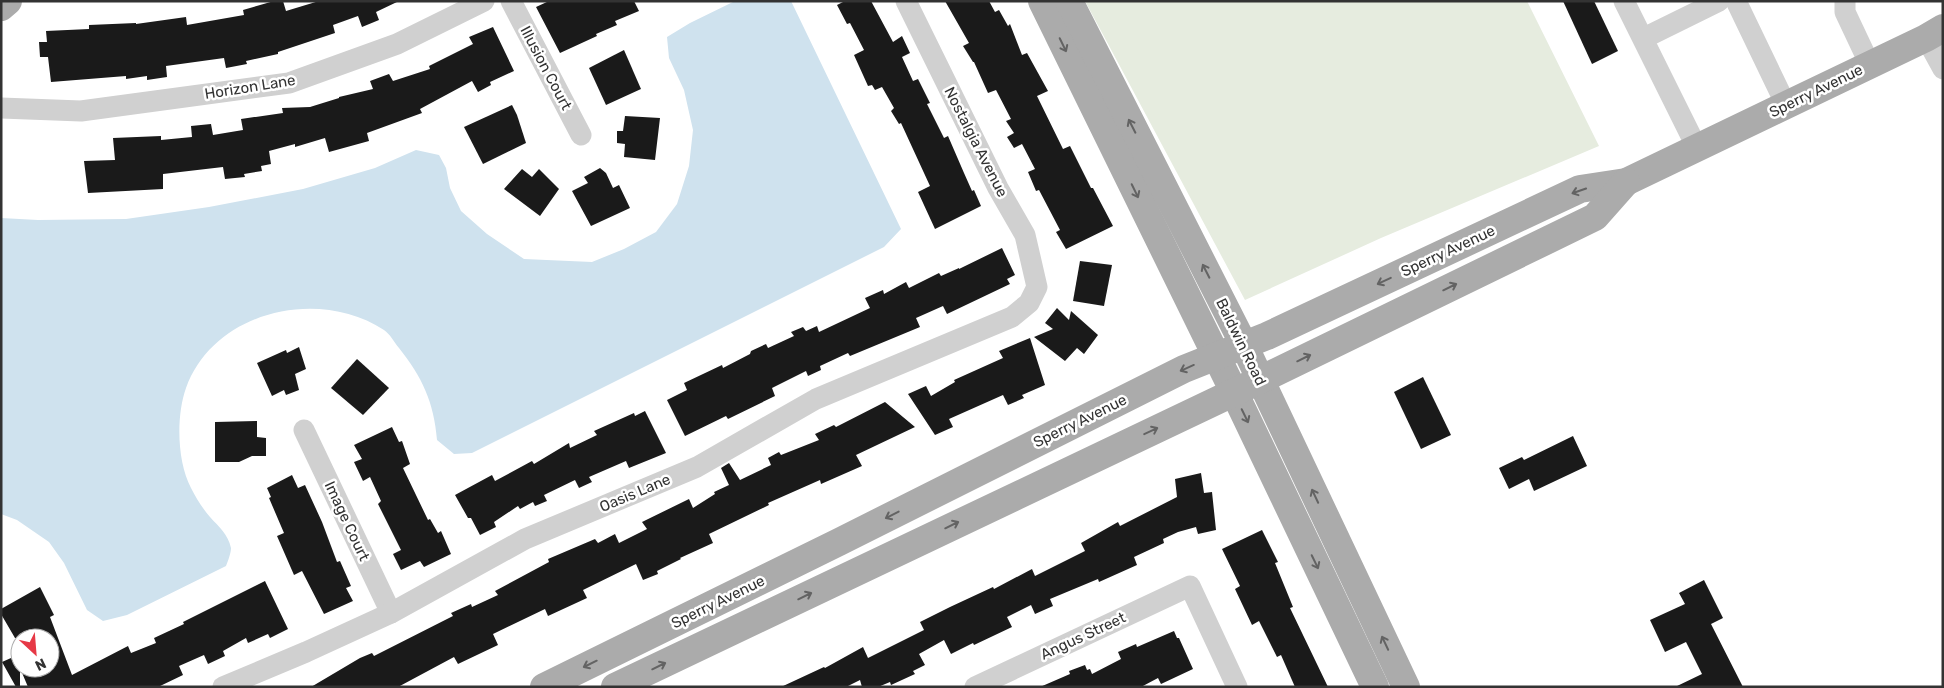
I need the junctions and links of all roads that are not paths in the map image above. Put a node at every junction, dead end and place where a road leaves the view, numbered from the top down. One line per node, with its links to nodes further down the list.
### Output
1 (8, 1): 11 (main road)
2 (484, 1): 17 (street, Horizon Lane)
3 (511, 1): 18 (street, Illusion Court)
4 (906, 1): 21 (street, Nostalgia Avenue)
5 (1042, 1): 23 (main road, Baldwin Road, one-way to 23)
6 (1069, 1): 22 (main road, Baldwin Road, one-way to 6)
7 (1624, 1): 13 (street)
8 (1719, 1): 13 (street)
9 (1736, 1): 16 (street)
10 (1845, 1): 14 (street)
11 (1, 7)
12 (1937, 34): 14 (main road, Sperry Avenue); 15 (street)
13 (1644, 38): 19 (street)
14 (1870, 65): 16 (main road, Sperry Avenue)
15 (1943, 69)
16 (1786, 105): 19 (main road, Sperry Avenue)
17 (1, 108)
18 (581, 134)
19 (1697, 148): 20 (main road, Sperry Avenue)
20 (1626, 182): 22 (main road, Sperry Avenue, one-way to 22); 24 (main road, Sperry Avenue, one-way to 20)
21 (1037, 287): 27 (street, Oasis Lane)
22 (1244, 345): 23 (main road, Sperry Avenue); 24 (main road, Baldwin Road)
23 (1216, 356): 25 (main road, Baldwin Road); 29 (main road, Sperry Avenue, one-way to 29)
24 (1260, 380): 25 (main road, Sperry Avenue); 34 (main road, Baldwin Road, one-way to 24)
25 (1234, 392): 30 (main road, Sperry Avenue, one-way to 25); 33 (main road, Baldwin Road, one-way to 33)
26 (304, 430): 27 (street, Image Court)
27 (391, 613): 28 (street, Oasis Lane)
28 (223, 687)
29 (544, 687)
30 (615, 687)
31 (975, 687): 32 (street, Angus Street)
32 (1237, 687)
33 (1375, 687)
34 (1406, 687)

